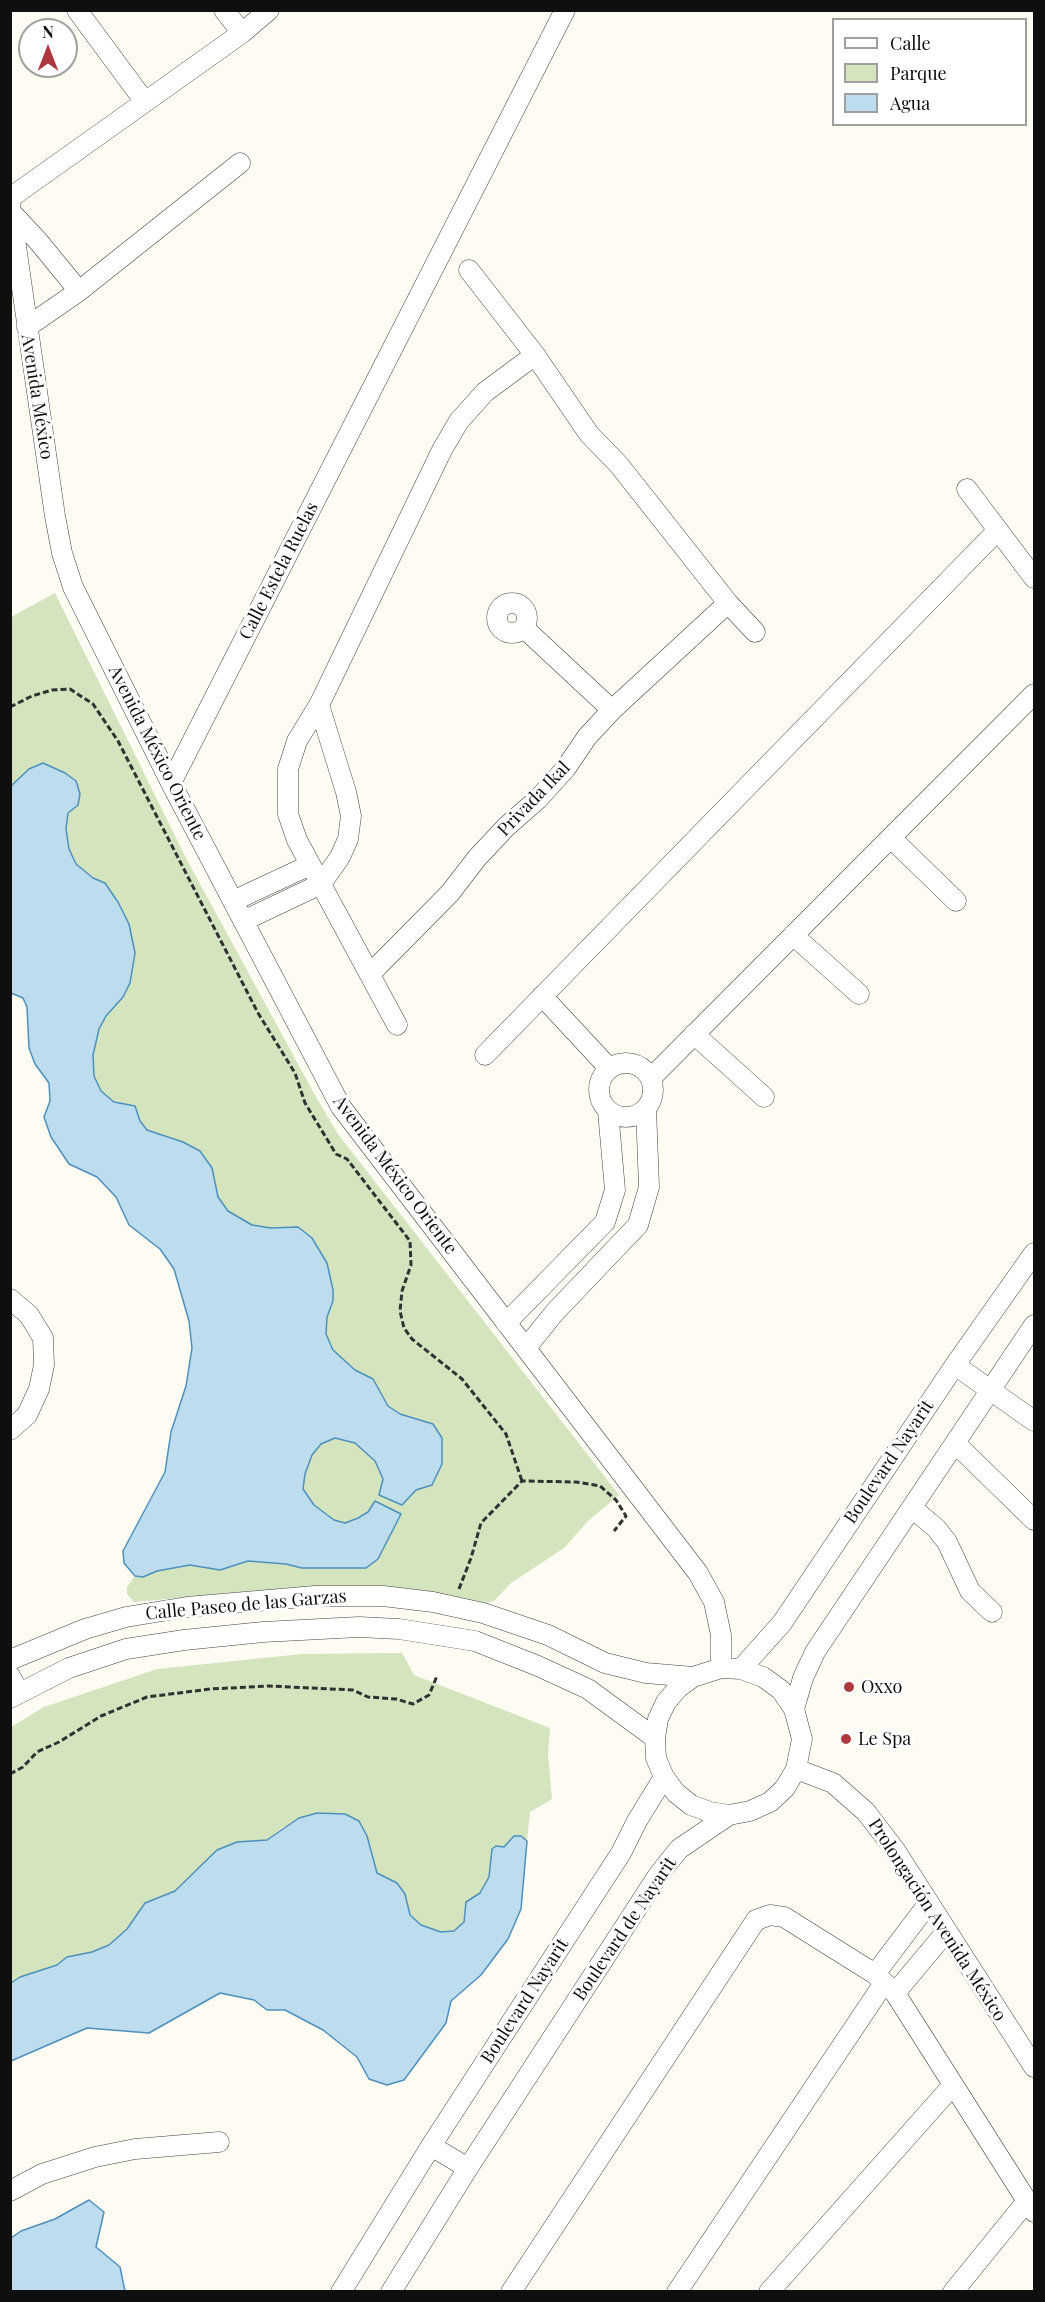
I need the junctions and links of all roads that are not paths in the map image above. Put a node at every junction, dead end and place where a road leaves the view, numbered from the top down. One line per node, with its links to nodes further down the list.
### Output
1 (77, 10): 6 (street)
2 (224, 10): 5 (street)
3 (269, 10): 5 (street)
4 (565, 10): 23 (street, Calle Estela Ruelas)
5 (242, 33): 6 (street)
6 (145, 102): 8 (street)
7 (240, 163): 10 (street)
8 (11, 205): 10 (street); 11 (street, Avenida México)
9 (469, 270): 12 (street)
10 (79, 291): 11 (street)
11 (27, 327): 15 (street, Avenida México)
12 (535, 355): 17 (street); 21 (street)
13 (967, 489): 14 (street)
14 (998, 530): 16 (street); 33 (street)
15 (62, 553): 23 (street, Avenida México Oriente)
16 (1035, 578)
17 (728, 603): 19 (street); 22 (street, Privada Ikal)
18 (524, 628): 22 (street)
19 (755, 633)
20 (1035, 694): 24 (street)
21 (319, 705): 25 (street); 26 (street)
22 (612, 710): 31 (street, Privada Ikal)
23 (171, 783): 27 (street, Avenida México Oriente)
24 (891, 838): 28 (street); 30 (street)
25 (310, 865): 26 (street); 27 (street)
26 (321, 884): 29 (street); 31 (street)
27 (233, 901): 29 (street, Avenida México Oriente)
28 (956, 901)
29 (243, 921): 44 (street, Avenida México Oriente)
30 (793, 935): 32 (street); 35 (street)
31 (370, 974): 34 (street)
32 (859, 994)
33 (542, 996): 36 (street); 37 (street)
34 (397, 1025)
35 (694, 1034): 38 (street); 39 (street)
36 (485, 1055)
37 (609, 1068): 38 (street); 41 (street)
38 (651, 1078): 40 (street)
39 (764, 1097)
40 (646, 1108): 41 (street); 46 (street)
41 (608, 1110): 44 (street)
42 (1035, 1253): 47 (street, Boulevard Nayarit)
43 (10, 1299): 50 (street)
44 (506, 1323): 46 (street, Avenida México Oriente)
45 (1035, 1325): 48 (street)
46 (526, 1348): 58 (street, Avenida México Oriente)
47 (954, 1365): 48 (street); 59 (street, Boulevard Nayarit)
48 (990, 1390): 49 (street); 51 (street)
49 (1035, 1421)
50 (10, 1430)
51 (955, 1443): 52 (street); 53 (street)
52 (912, 1508): 54 (street); 62 (street)
53 (1035, 1520)
54 (992, 1612)
55 (483, 1613): 56 (street); 57 (street, Calle Paseo de las Garzas); 60 (street, Calle Paseo de las Garzas)
56 (475, 1641): 61 (street, Calle Paseo de las Garzas); 63 (street, Calle Paseo de las Garzas)
57 (10, 1660)
58 (721, 1668): 59 (street, Boulevard de Nayarit); 60 (street, Boulevard de Nayarit)
59 (741, 1669): 62 (street, Boulevard de Nayarit)
60 (693, 1677): 63 (street, Boulevard de Nayarit)
61 (13, 1689)
62 (795, 1709): 64 (street, Boulevard de Nayarit)
63 (655, 1737): 65 (street, Boulevard de Nayarit)
64 (796, 1769): 66 (street, Boulevard de Nayarit); 67 (street, Prolongación Avenida México)
65 (664, 1777): 66 (street); 73 (street, Boulevard Nayarit)
66 (729, 1815): 74 (street, Boulevard de Nayarit)
67 (928, 1904): 68 (street, Prolongación Avenida México); 69 (street)
68 (946, 1932): 69 (street); 70 (street, Prolongación Avenida México)
69 (885, 1983): 71 (street); 79 (street); 80 (street)
70 (1035, 2067)
71 (953, 2085): 76 (street); 81 (street)
72 (219, 2142): 75 (street)
73 (431, 2146): 74 (street); 77 (street, Boulevard Nayarit)
74 (468, 2168): 78 (street, Boulevard de Nayarit)
75 (10, 2191)
76 (1031, 2207): 82 (street)
77 (341, 2292)
78 (391, 2292)
79 (511, 2292)
80 (677, 2292)
81 (769, 2292)
82 (953, 2292)

